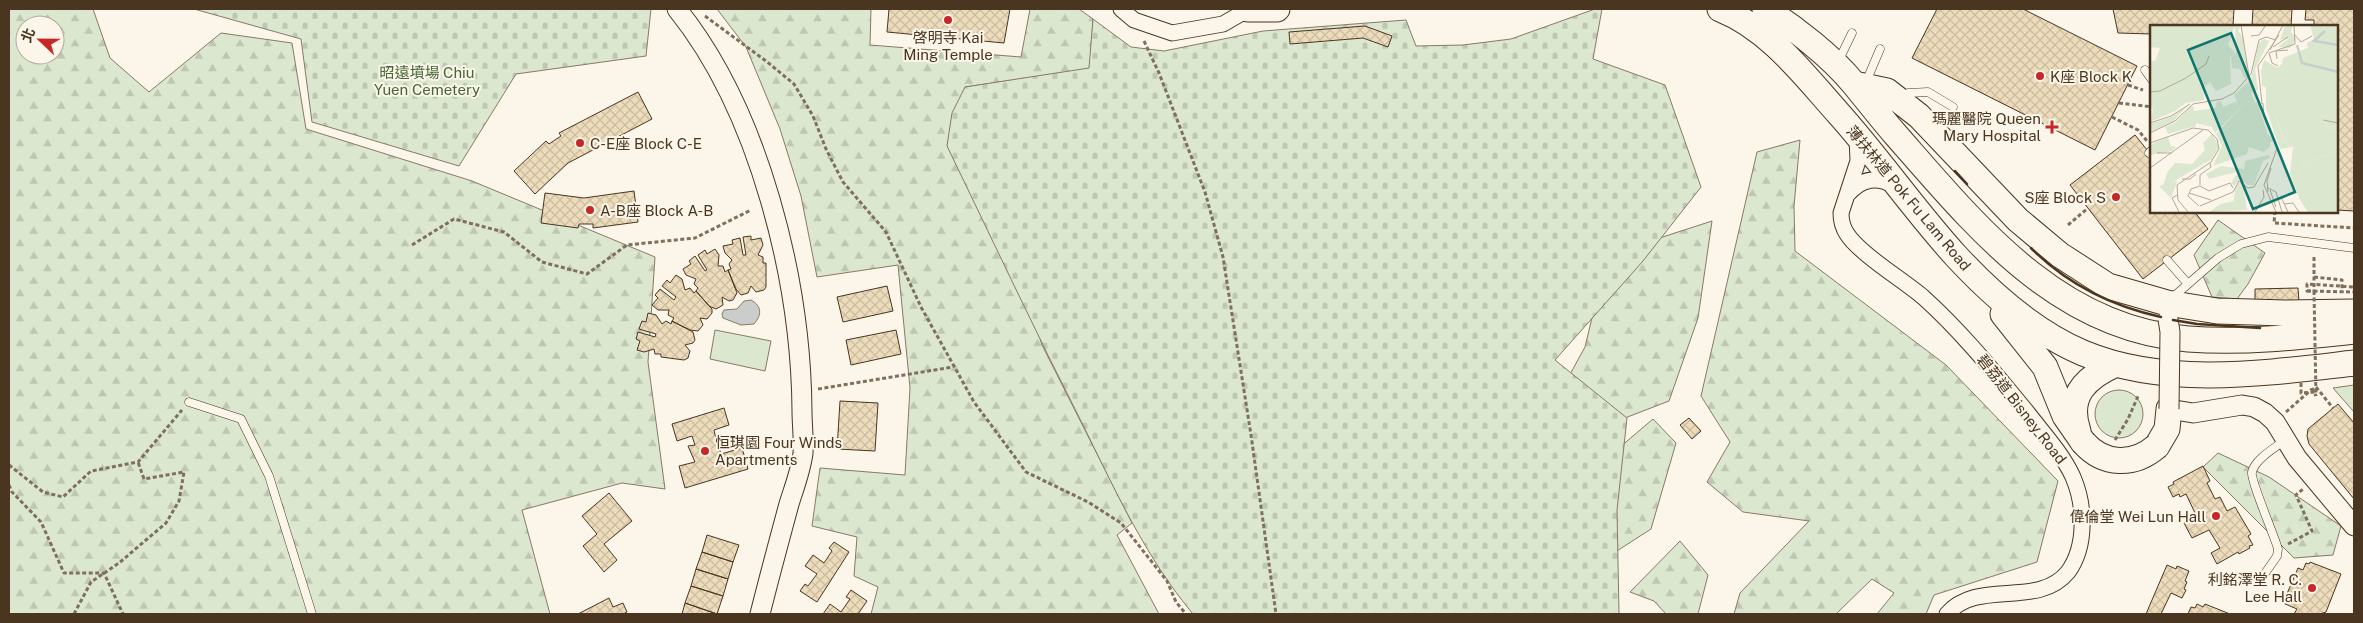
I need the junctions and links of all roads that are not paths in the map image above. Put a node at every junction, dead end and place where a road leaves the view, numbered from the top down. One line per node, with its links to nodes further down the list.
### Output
1 (677, 9): 34 (street)
2 (1122, 9): 3 (street)
3 (1249, 9): 4 (main road)
4 (1277, 9)
5 (1720, 9): 6 (main road, 薄扶林道 Pok Fu Lam Road)
6 (1756, 16): 9 (main road, 薄扶林道 Pok Fu Lam Road); 15 (main road, 薄扶林道 Pok Fu Lam Road)
7 (1852, 33): 9 (lane)
8 (1880, 49): 12 (lane)
9 (1836, 66): 12 (main road, 薄扶林道 Pok Fu Lam Road)
10 (2145, 70): 11 (lane)
11 (2150, 77)
12 (1859, 85): 13 (main road); 24 (main road, 薄扶林道 Pok Fu Lam Road)
13 (1902, 102): 14 (lane); 23 (main road)
14 (1953, 107)
15 (1857, 134): 16 (main road, 薄扶林道 Pok Fu Lam Road); 17 (street, 碧荔道 Bisney Road)
16 (1901, 189): 17 (street); 20 (main road, 薄扶林道 Pok Fu Lam Road)
17 (1845, 197): 35 (street, 碧荔道 Bisney Road)
18 (2354, 248): 21 (lane)
19 (2167, 260): 21 (lane)
20 (1969, 270): 26 (main road, 薄扶林道 Pok Fu Lam Road); 30 (main road)
21 (2188, 284): 23 (lane)
22 (2348, 305): 23 (main road)
23 (2168, 311): 28 (street, bridge)
24 (2354, 331)
25 (2354, 363): 26 (main road, 薄扶林道 Pok Fu Lam Road)
26 (2121, 366): 30 (main road)
27 (189, 402): 33 (lane)
28 (2169, 409): 29 (street); 30 (main road, bridge)
29 (2285, 440): 31 (street); 32 (lane)
30 (2083, 442)
31 (2354, 526)
32 (2259, 582)
33 (312, 614)
34 (760, 614)
35 (1946, 614)

